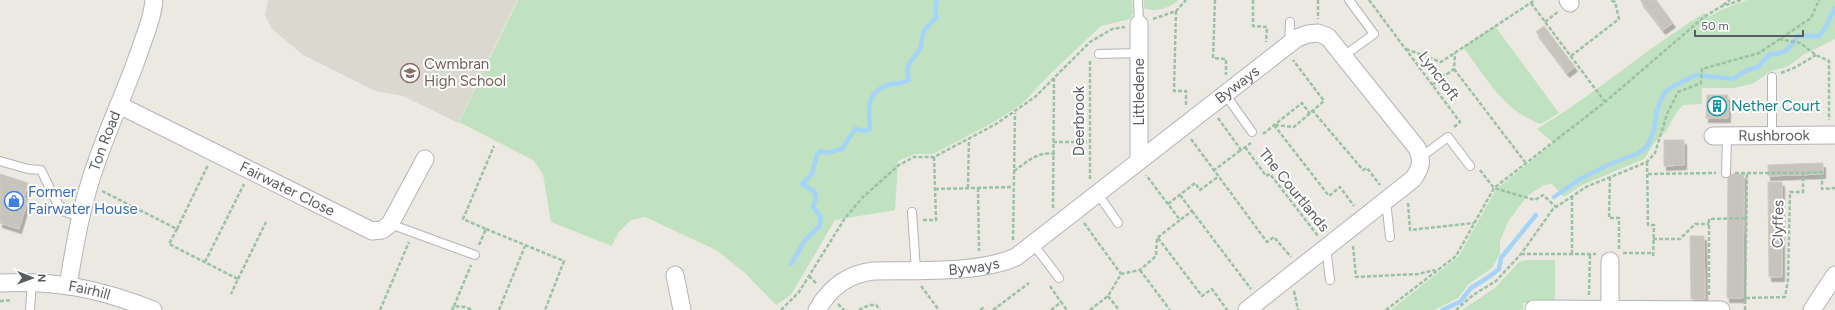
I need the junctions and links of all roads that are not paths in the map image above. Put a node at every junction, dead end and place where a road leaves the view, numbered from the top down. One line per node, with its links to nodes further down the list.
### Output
1 (154, 0): 12 (street, Ton Road)
2 (1138, 0): 5 (lane)
3 (1349, 0): 9 (lane)
4 (1290, 22): 6 (lane)
5 (1139, 24): 7 (street, Littledene)
6 (1287, 46): 9 (street, Byways); 11 (street, Byways)
7 (1139, 53): 8 (lane); 20 (street, Littledene)
8 (1099, 54)
9 (1345, 55): 17 (street, Byways)
10 (1772, 77): 14 (lane)
11 (1226, 94): 13 (lane); 20 (street, Byways)
12 (119, 105): 26 (street, Ton Road); 28 (street, Fairwater Close)
13 (1252, 132)
14 (1772, 135): 15 (street, Rushbrook); 16 (street, Rushbrook)
15 (1832, 135)
16 (1720, 136): 22 (lane)
17 (1421, 157): 21 (lane); 24 (street)
18 (425, 159): 28 (street)
19 (0, 161): 26 (lane)
20 (1138, 161): 23 (street, Byways)
21 (1470, 166)
22 (1726, 173)
23 (1094, 197): 27 (lane); 30 (street, Byways)
24 (1388, 199): 29 (lane); 31 (street)
25 (912, 212): 34 (lane)
26 (80, 218): 41 (street, Ton Road)
27 (1118, 223)
28 (390, 224): 32 (lane)
29 (1390, 237)
30 (1033, 244): 34 (street, Byways); 37 (lane)
31 (1326, 248): 38 (lane); 42 (street)
32 (475, 255)
33 (1607, 257): 50 (street)
34 (913, 270): 49 (street, Byways)
35 (675, 275): 48 (street)
36 (1835, 275): 53 (street)
37 (1058, 278)
38 (1330, 280)
39 (32, 282): 40 (street, Fairhill); 41 (street, Fairhill); 46 (lane)
40 (0, 283)
41 (68, 286): 47 (street, Fairhill)
42 (1253, 305)
43 (1534, 309): 44 (street)
44 (1589, 309): 50 (street)
45 (1689, 309): 50 (street); 51 (street)
46 (30, 310)
47 (153, 310)
48 (682, 310)
49 (818, 310)
50 (1610, 310)
51 (1708, 310): 52 (street)
52 (1721, 310)
53 (1812, 310)

